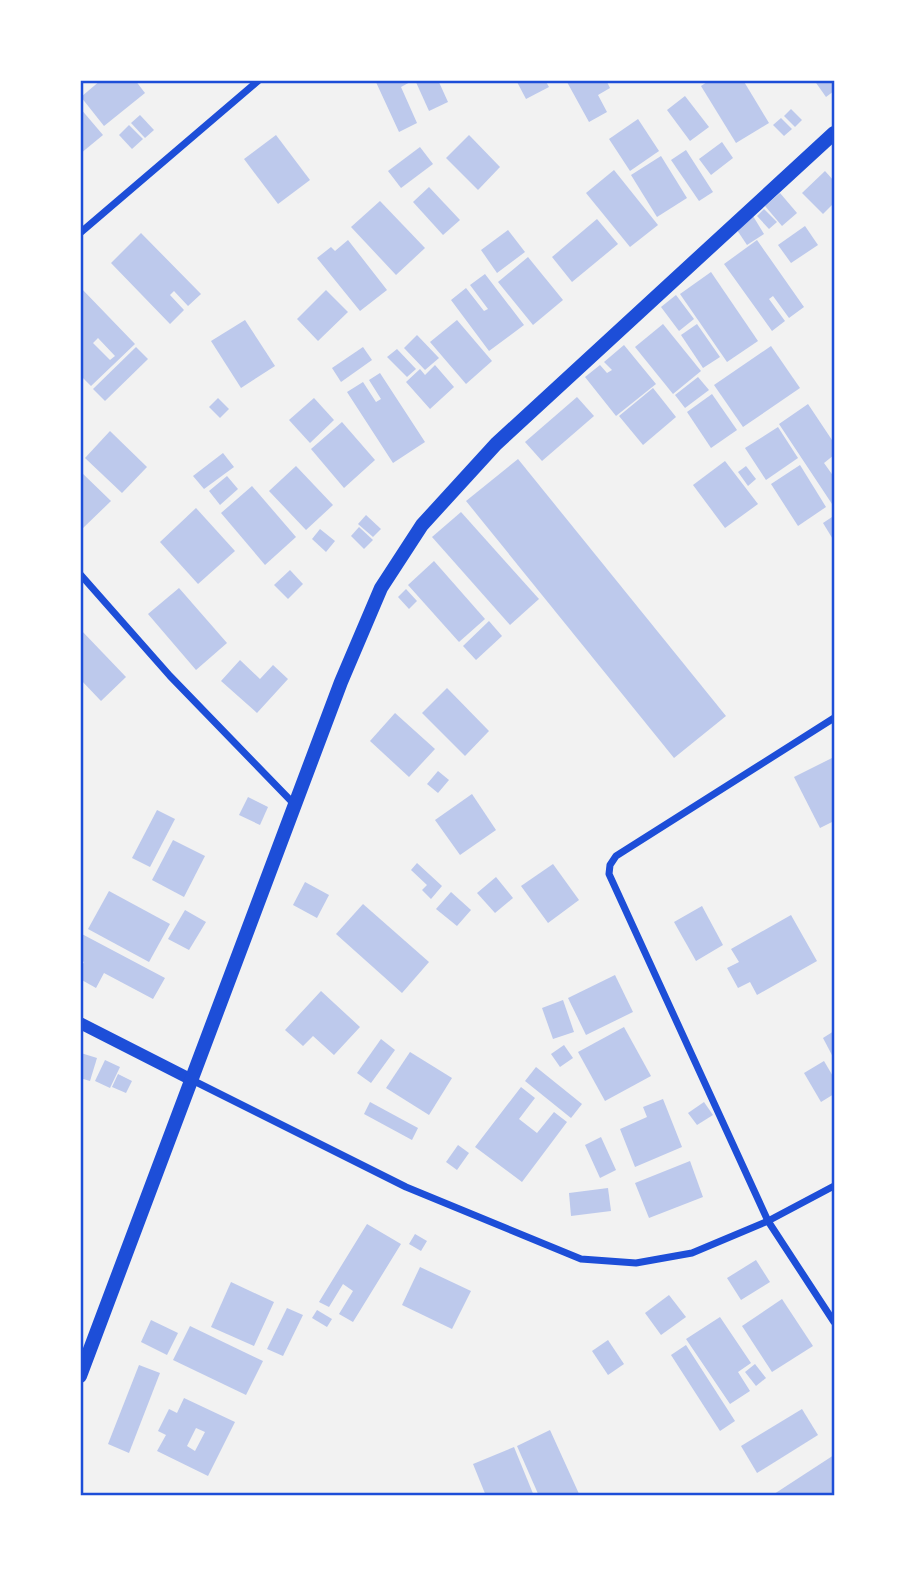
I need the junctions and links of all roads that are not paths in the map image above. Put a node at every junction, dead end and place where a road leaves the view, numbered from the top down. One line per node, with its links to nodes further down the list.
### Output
1 (259, 80): 3 (street)
2 (835, 133): 6 (main road)
3 (80, 233)
4 (80, 574): 6 (street)
5 (835, 718): 10 (street)
6 (295, 805): 8 (main road)
7 (80, 1023): 8 (street)
8 (192, 1080): 10 (street); 12 (main road)
9 (835, 1186): 10 (street)
10 (768, 1221): 11 (street)
11 (835, 1322)
12 (80, 1376)

